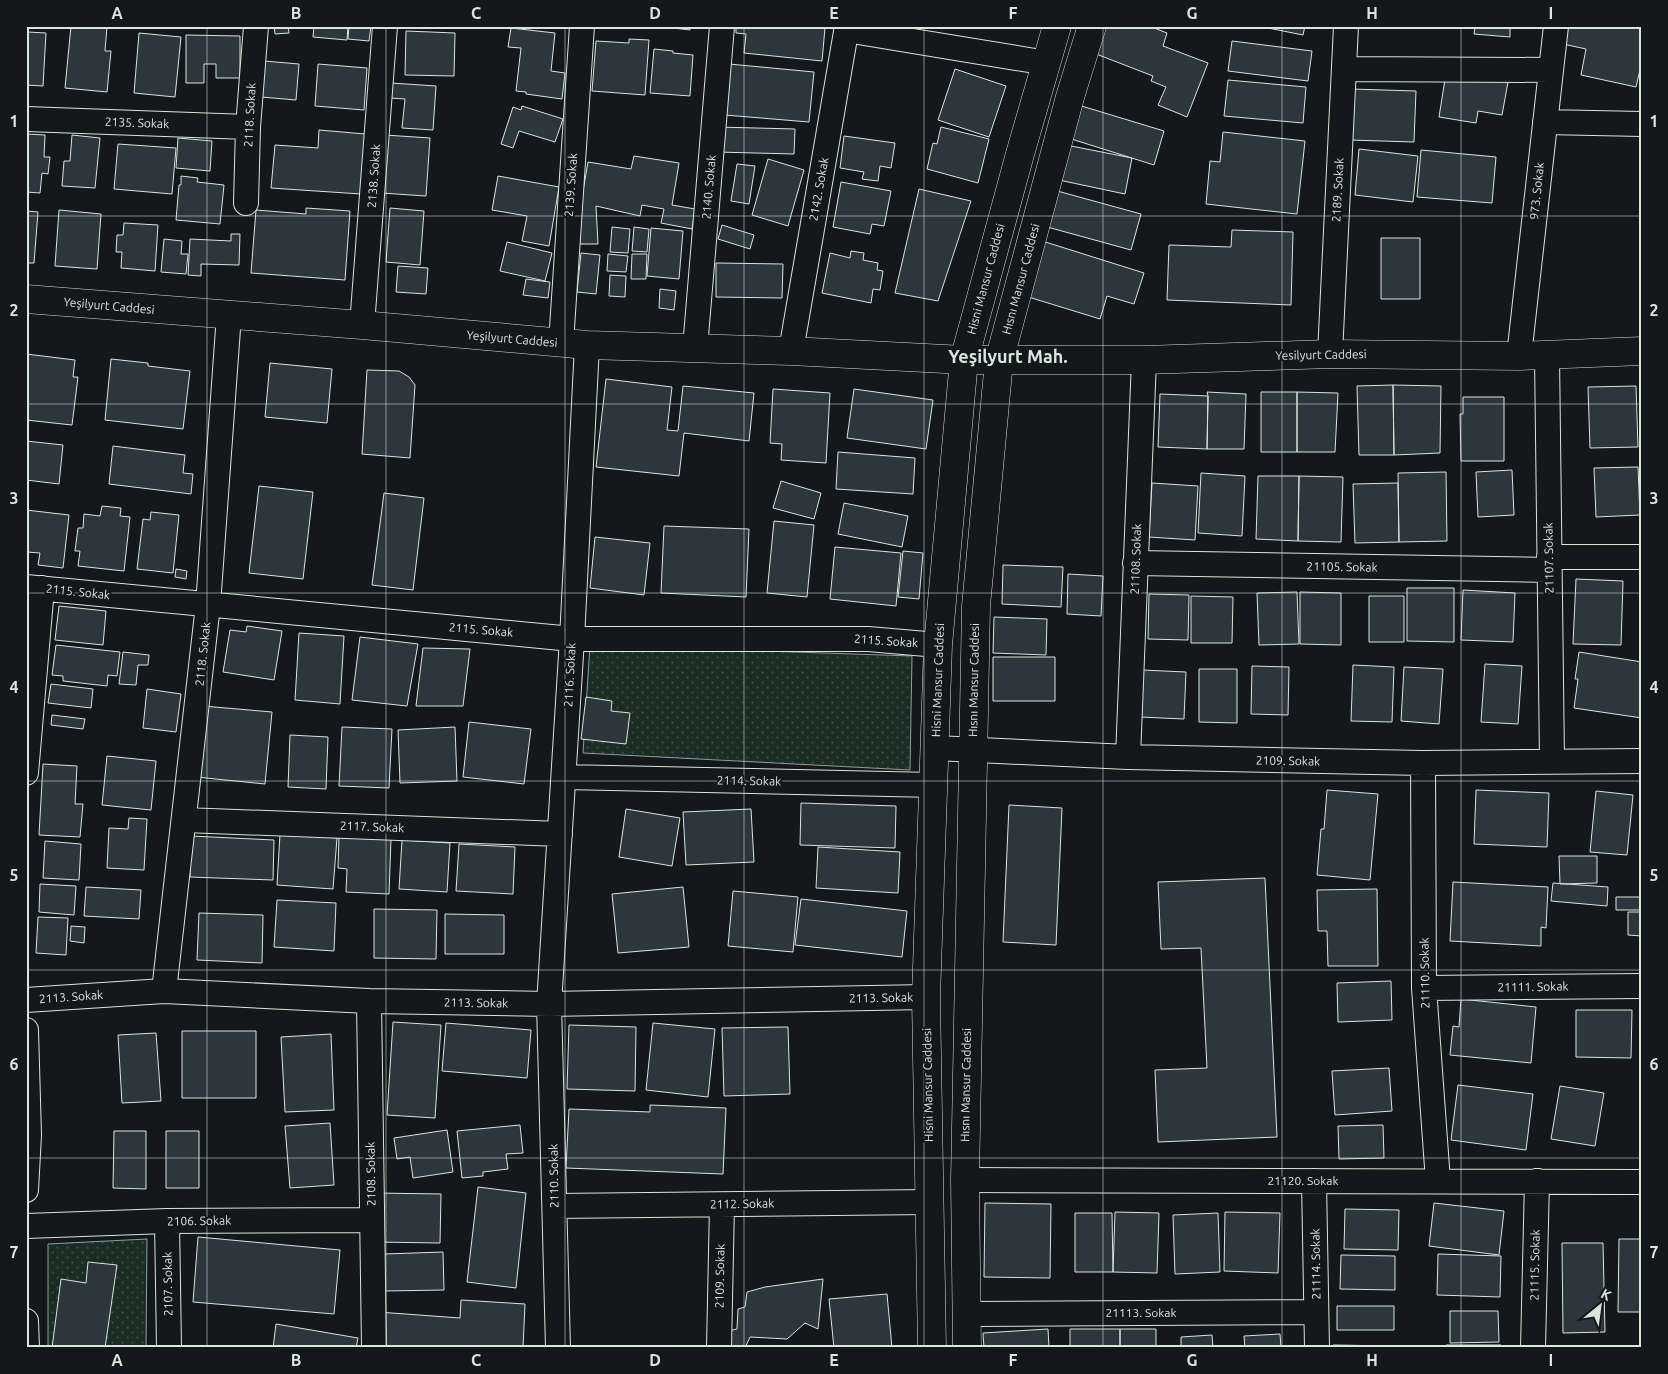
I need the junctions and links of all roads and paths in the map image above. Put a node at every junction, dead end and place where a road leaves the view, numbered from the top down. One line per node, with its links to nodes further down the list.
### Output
1 (256, 26): 16 (street, 2118. Sokak)
2 (385, 26): 20 (street, 2138. Sokak)
3 (582, 26): 21 (street, 2139. Sokak)
4 (722, 26): 22 (street, 2140. Sokak)
5 (1057, 26): 10 (main road, Hisni Mansur Caddesi)
6 (1092, 26): 30 (main road, Hısnı Mansur Caddesi)
7 (1346, 26): 11 (street, 2189. Sokak)
8 (1556, 26): 12 (street, 973. Sokak)
9 (847, 28): 10 (street); 23 (street, 2142. Sokak)
10 (1047, 63): 28 (main road, Hisni Mansur Caddesi)
11 (1345, 69): 12 (street); 25 (street, 2189. Sokak)
12 (1551, 70): 14 (street, 973. Sokak)
13 (26, 119): 16 (street, 2135. Sokak)
14 (1545, 122): 15 (street); 27 (street, 973. Sokak)
15 (1642, 124)
16 (248, 127): 17 (street, 2118. Sokak)
17 (246, 203)
18 (26, 299): 19 (main road, Yeşilyurt Caddesi)
19 (229, 315): 20 (main road, Yeşilyurt Caddesi); 35 (street, 2118. Sokak)
20 (362, 325): 21 (main road, Yeşilyurt Caddesi)
21 (574, 344): 22 (main road, Yeşilyurt Caddesi); 36 (street, 2116. Sokak)
22 (696, 348): 23 (main road, Yeşilyurt Caddesi)
23 (791, 351): 28 (main road, Yeşilyurt Caddesi)
24 (1642, 351): 26 (main road, Yesilyurt Caddesi)
25 (1330, 354): 27 (main road, Yesilyurt Caddesi); 29 (main road, Yesilyurt Caddesi)
26 (1547, 355): 27 (main road, Yesilyurt Caddesi); 33 (street, 21107. Sokak)
27 (1519, 356)
28 (964, 360): 30 (main road, Yeşilyurt Caddesi); 37 (main road, Hisni Mansur Caddesi)
29 (1144, 360): 30 (main road, Yesilyurt Caddesi); 32 (street, 21108. Sokak)
30 (999, 361): 40 (main road, Hısnı Mansur Caddesi)
31 (1642, 557): 33 (street, 21105. Sokak)
32 (1135, 563): 33 (street, 21105. Sokak); 41 (street, 21108. Sokak)
33 (1549, 564): 43 (street, 21107. Sokak)
34 (34, 587): 35 (street, 2115. Sokak); 38 (street)
35 (208, 605): 36 (street, 2115. Sokak); 48 (street, 2118. Sokak)
36 (572, 639): 37 (street, 2115. Sokak); 46 (street, 2116. Sokak)
37 (938, 645): 39 (main road, Hisni Mansur Caddesi)
38 (27, 745): 45 (street)
39 (935, 748): 40 (street, 2109. Sokak); 47 (main road, Hisni Mansur Caddesi)
40 (972, 749): 41 (street, 2109. Sokak); 58 (main road, Hısnı Mansur Caddesi)
41 (1128, 757): 44 (street, 2109. Sokak)
42 (1642, 761): 43 (street, 2109. Sokak)
43 (1552, 762): 44 (street, 2109. Sokak)
44 (1423, 763): 51 (street, 21110. Sokak)
45 (26, 773)
46 (564, 777): 47 (street, 2114. Sokak); 49 (street, 2116. Sokak)
47 (934, 785): 53 (main road, Hisni Mansur Caddesi)
48 (184, 820): 49 (street, 2117. Sokak); 52 (street, 2118. Sokak)
49 (560, 834): 56 (street, 2116. Sokak)
50 (1642, 986): 51 (street, 21111. Sokak)
51 (1424, 988): 60 (street, 21110. Sokak)
52 (164, 992): 54 (street, 2113. Sokak); 55 (street, 2113. Sokak)
53 (926, 997): 56 (street, 2113. Sokak); 64 (main road, Hisni Mansur Caddesi)
54 (26, 1000)
55 (369, 1001): 56 (street, 2113. Sokak); 67 (street, 2108. Sokak)
56 (549, 1004): 66 (street, 2110. Sokak)
57 (26, 1030): 63 (street)
58 (965, 1180): 59 (street, 21120. Sokak); 71 (main road, Hısnı Mansur Caddesi)
59 (1314, 1181): 60 (street, 21120. Sokak); 70 (street, 21114. Sokak)
60 (1438, 1181): 61 (street, 21120. Sokak)
61 (1537, 1181): 62 (street, 21120. Sokak); 81 (street, 21115. Sokak)
62 (1642, 1182)
63 (26, 1190)
64 (930, 1202): 65 (street, 2112. Sokak); 78 (main road, Hisni Mansur Caddesi)
65 (722, 1205): 66 (street, 2112. Sokak); 77 (street, 2109. Sokak)
66 (555, 1206): 76 (street, 2110. Sokak)
67 (372, 1220): 68 (street, 2106. Sokak); 75 (street, 2108. Sokak)
68 (167, 1221): 69 (street, 2106. Sokak); 74 (street, 2107. Sokak)
69 (26, 1226)
70 (1316, 1312): 71 (street, 21113. Sokak); 80 (street, 21114. Sokak)
71 (966, 1314): 79 (main road, Hısnı Mansur Caddesi)
72 (26, 1321): 73 (street)
73 (27, 1348)
74 (169, 1348)
75 (374, 1348)
76 (558, 1348)
77 (719, 1348)
78 (932, 1348)
79 (967, 1348)
80 (1317, 1348)
81 (1533, 1348)

